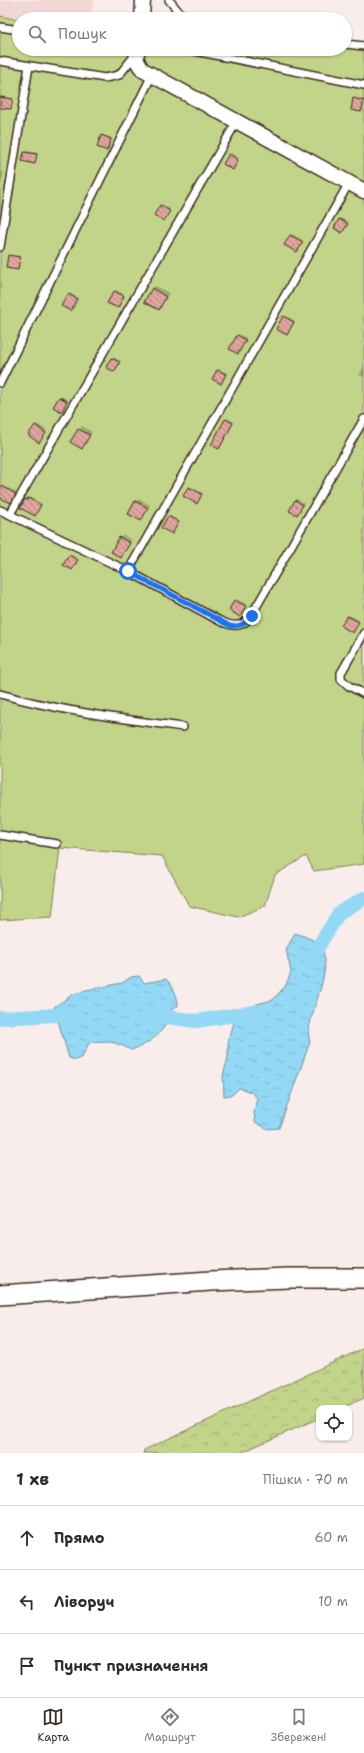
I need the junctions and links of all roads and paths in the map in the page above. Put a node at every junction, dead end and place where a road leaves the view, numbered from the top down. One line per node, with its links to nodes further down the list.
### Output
1 (143, 0): 3 (street)
2 (169, 0): 4 (lane)
3 (142, 12)
4 (179, 12)
5 (0, 27): 6 (lane)
6 (12, 29)
7 (352, 45): 8 (lane)
8 (364, 46)
9 (134, 56): 13 (lane)
10 (137, 56): 14 (street)
11 (220, 56): 15 (lane)
12 (0, 61): 13 (lane)
13 (29, 66): 19 (lane)
14 (152, 75): 16 (street); 20 (lane)
15 (364, 85)
16 (237, 121): 17 (street); 23 (lane)
17 (349, 182): 18 (street); 24 (lane)
18 (364, 191)
19 (0, 247)
20 (0, 383)
21 (364, 419): 24 (lane)
22 (0, 510): 23 (lane)
23 (10, 514): 24 (lane)
24 (128, 571)
25 (364, 633): 27 (lane)
26 (0, 694): 28 (lane)
27 (364, 694)
28 (184, 727)
29 (0, 835): 30 (lane)
30 (57, 844)
31 (364, 1278): 32 (main road)
32 (0, 1295)

